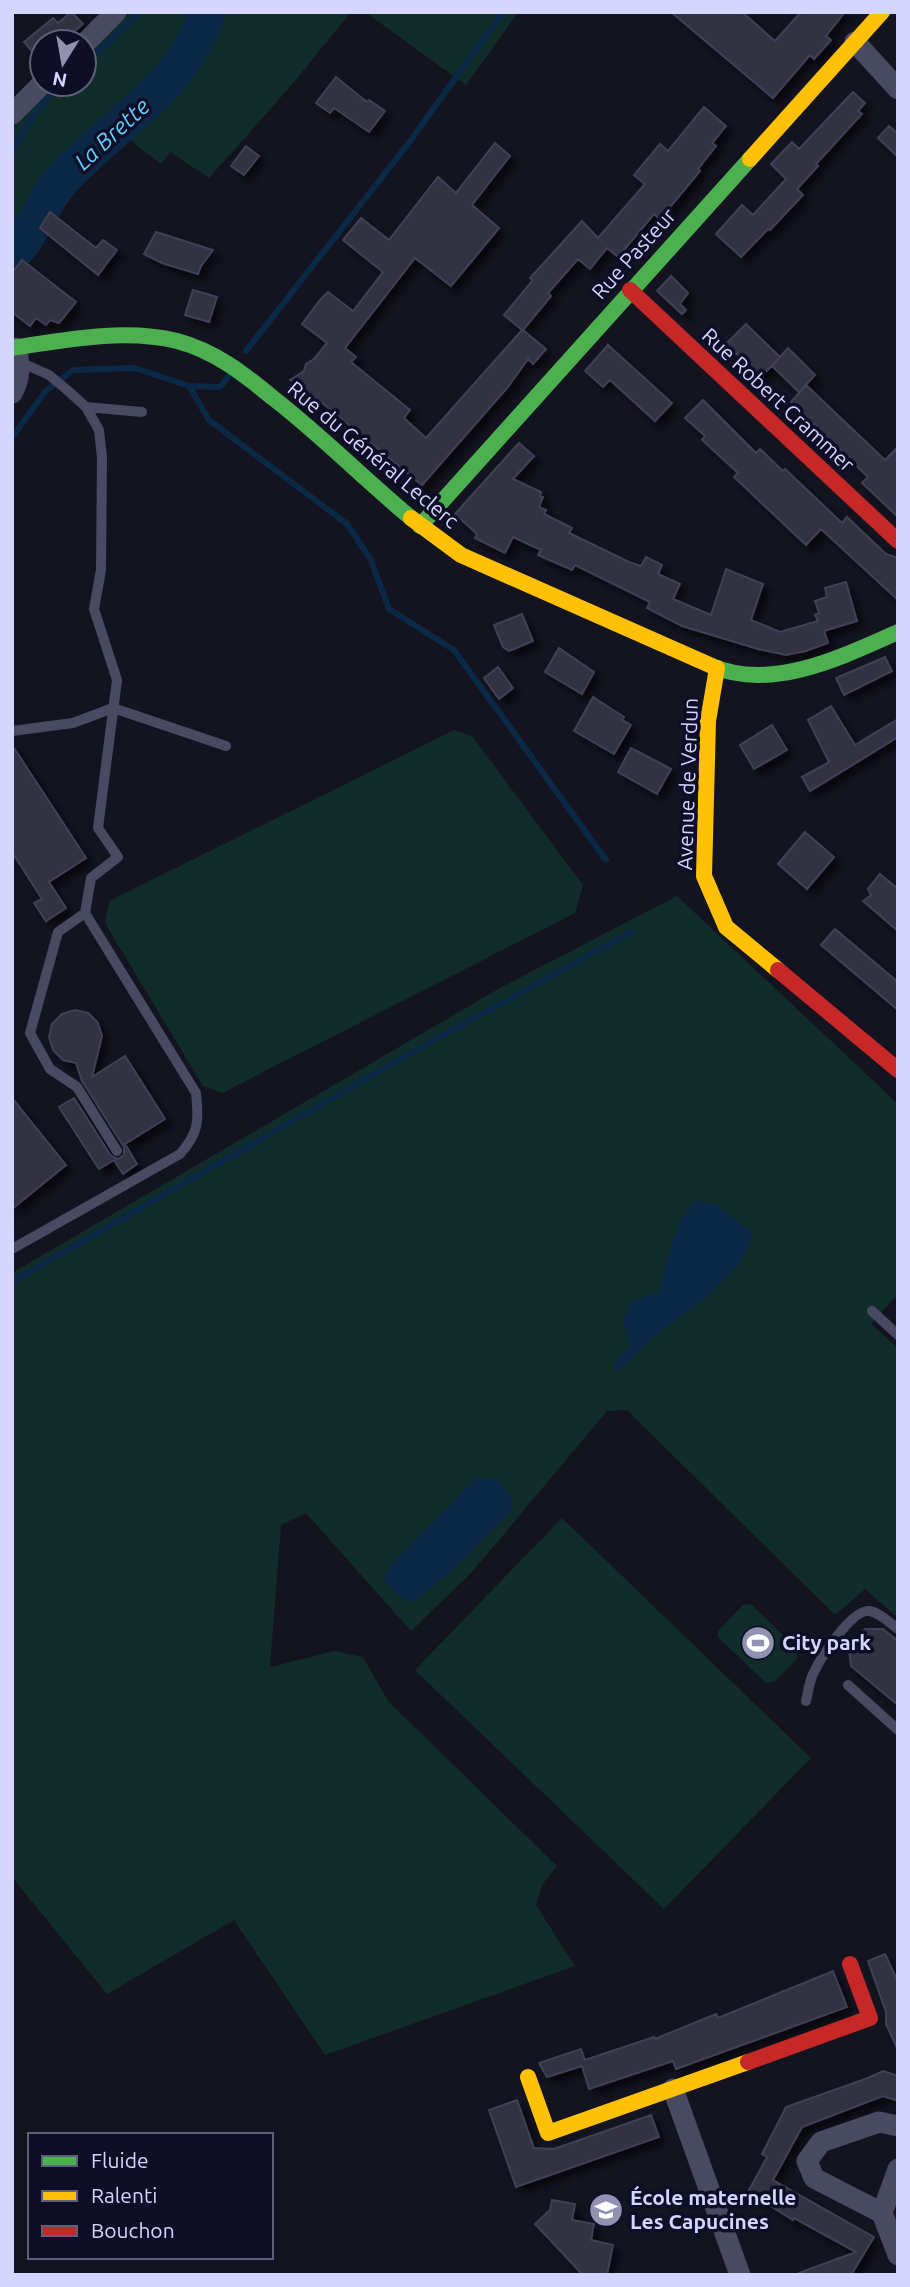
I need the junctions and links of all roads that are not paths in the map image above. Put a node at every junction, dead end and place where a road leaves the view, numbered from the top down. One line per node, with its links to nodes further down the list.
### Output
1 (116, 12): 3 (street)
2 (882, 12): 4 (street, Rue Pasteur)
3 (98, 30)
4 (855, 42): 5 (street); 8 (street, Rue Pasteur)
5 (898, 89)
6 (28, 97): 7 (street)
7 (12, 114)
8 (630, 290): 13 (street, Rue Pasteur); 14 (street, Rue Robert Crammer)
9 (16, 353): 10 (street); 11 (lane); 13 (street, Rue du Général Leclerc)
10 (12, 393)
11 (86, 408): 12 (lane); 17 (lane)
12 (142, 412)
13 (420, 526): 16 (street, Rue du Général Leclerc)
14 (898, 541)
15 (898, 632): 16 (street, Rue du Général Leclerc)
16 (717, 668): 21 (street, Avenue de Verdun)
17 (113, 708): 18 (lane); 19 (lane); 20 (lane)
18 (12, 731)
19 (226, 746)
20 (85, 913): 22 (lane); 23 (lane)
21 (898, 1070)
22 (117, 1151)
23 (12, 1249)
24 (872, 1311): 25 (lane)
25 (898, 1335)
26 (898, 1629): 28 (lane)
27 (848, 1685): 29 (lane)
28 (806, 1702)
29 (898, 1730)
30 (850, 1964): 32 (street)
31 (528, 2077): 32 (street)
32 (673, 2089): 37 (street)
33 (898, 2126): 35 (street)
34 (898, 2169): 35 (street)
35 (882, 2213): 36 (street)
36 (898, 2255)
37 (740, 2275)

